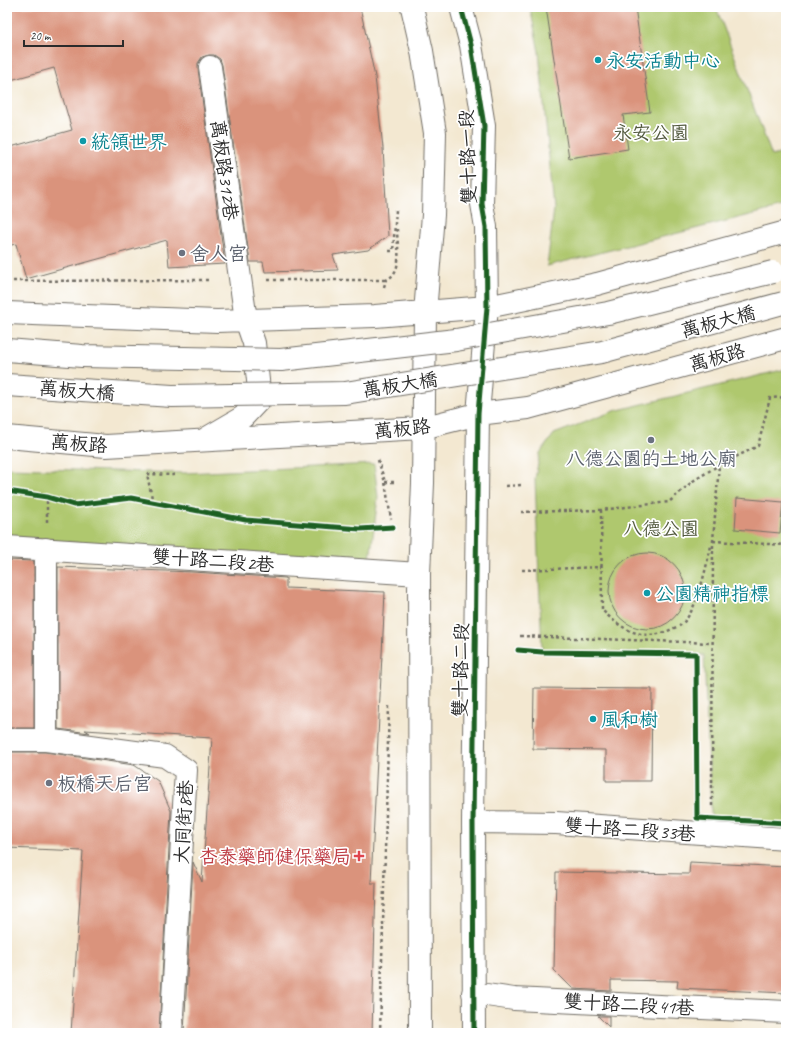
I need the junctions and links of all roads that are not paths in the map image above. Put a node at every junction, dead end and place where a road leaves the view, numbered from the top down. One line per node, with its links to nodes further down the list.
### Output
1 (412, 7): 8 (street, 雙十路一段)
2 (461, 7): 7 (street, 雙十路一段)
3 (210, 67): 10 (street, 萬板路312巷)
4 (786, 232): 7 (street)
5 (780, 270): 12 (street, 萬板大橋, bridge)
6 (784, 303): 13 (street, 萬板大橋, bridge)
7 (487, 307): 8 (street); 14 (street, 雙十路二段)
8 (425, 313): 10 (street); 15 (street, 雙十路二段)
9 (7, 314): 10 (street)
10 (246, 320): 18 (street, 萬板路312巷)
11 (786, 338): 14 (street, 萬板路)
12 (7, 350)
13 (7, 385)
14 (478, 414): 15 (street, 萬板路); 25 (street, 雙十路二段)
15 (422, 428): 18 (street, 萬板路); 22 (street, 雙十路二段)
16 (7, 432): 19 (street)
17 (7, 437): 19 (street, 萬板路)
18 (202, 440): 19 (street, 萬板路)
19 (106, 446)
20 (7, 546): 21 (street, 雙十路二段2巷)
21 (46, 549): 22 (street, 雙十路二段2巷); 24 (street)
22 (419, 574): 30 (street, 雙十路二段)
23 (7, 740): 24 (street, 大同街8巷)
24 (46, 740): 29 (street, 大同街8巷)
25 (473, 822): 26 (street, 雙十路二段33巷); 27 (street, 雙十路二段)
26 (786, 839)
27 (473, 993): 28 (street, 雙十路二段41巷); 31 (street, 雙十路二段)
28 (786, 1012)
29 (171, 1033)
30 (420, 1033)
31 (474, 1033)

